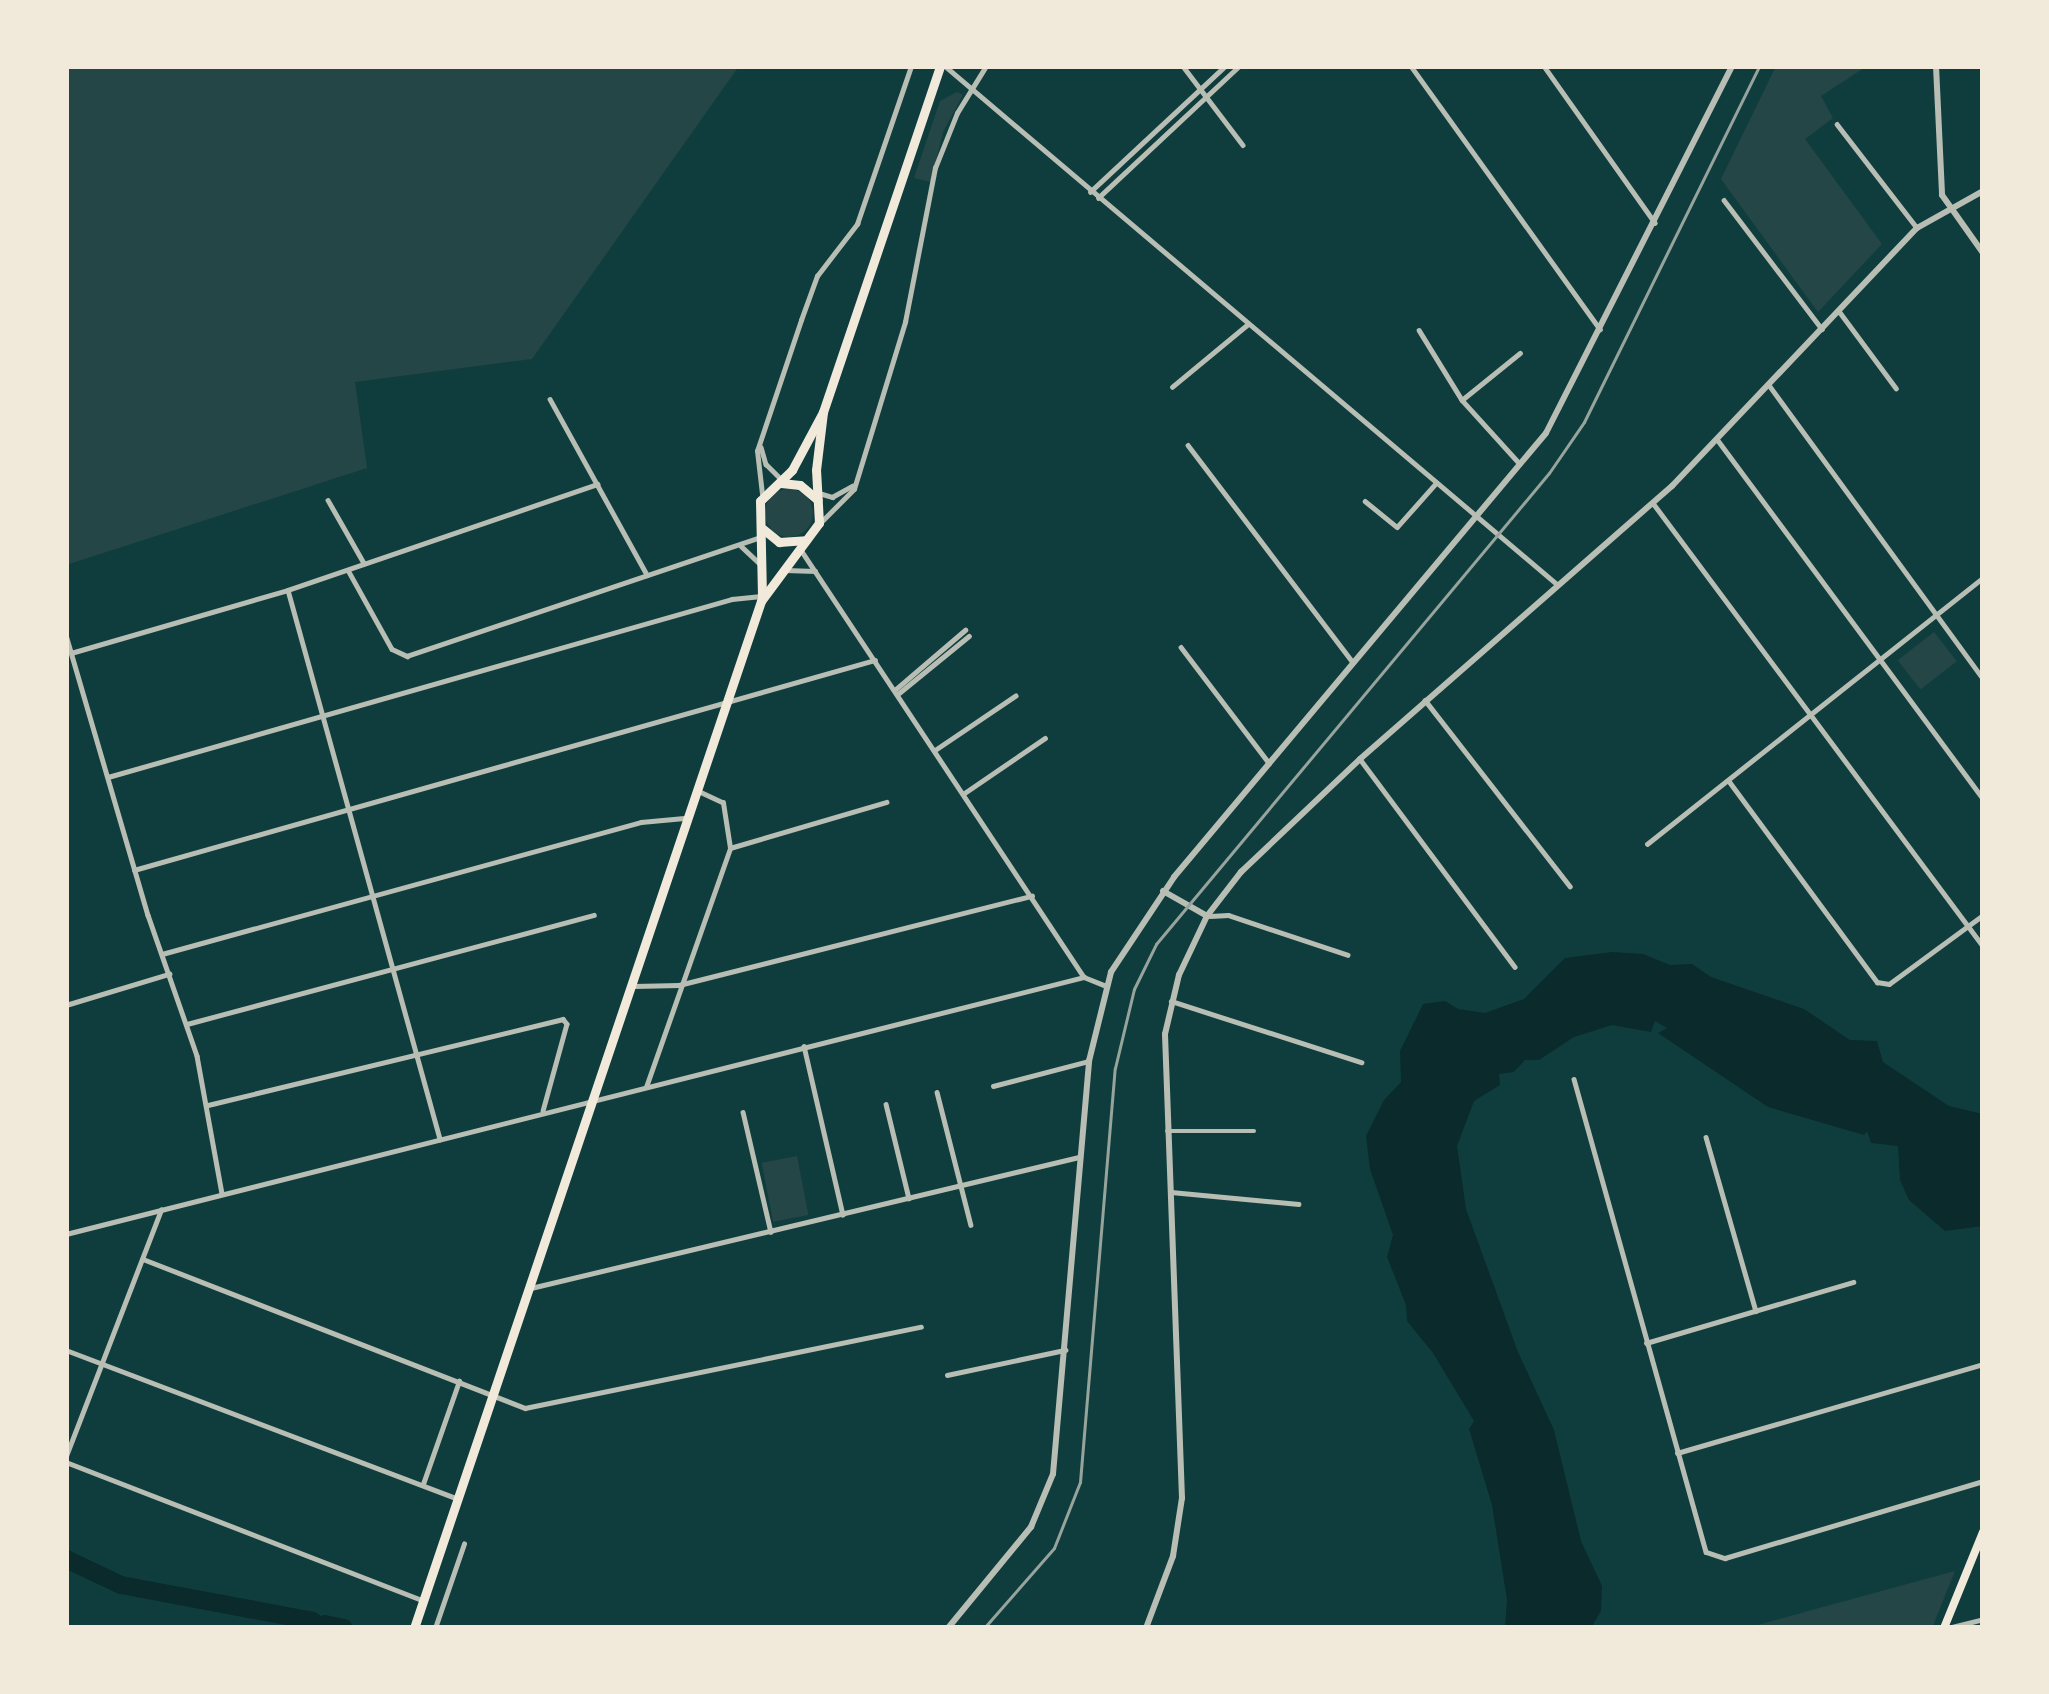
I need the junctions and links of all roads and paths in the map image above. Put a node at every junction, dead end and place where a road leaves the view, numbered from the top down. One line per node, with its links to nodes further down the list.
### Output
1 (911, 66): 37 (street)
2 (943, 66): 12 (street); 35 (highway)
3 (986, 66): 12 (street)
4 (1183, 66): 11 (street)
5 (1225, 66): 11 (street)
6 (1239, 66): 13 (street)
7 (1411, 66): 26 (street)
8 (1544, 66): 21 (street)
9 (1732, 66): 21 (street)
10 (1936, 66): 20 (street)
11 (1200, 89): 13 (street); 17 (street)
12 (973, 91): 17 (street); 41 (street)
13 (1206, 97): 15 (street); 18 (street)
14 (1837, 124): 22 (street)
15 (1243, 145)
16 (1983, 191): 20 (street)
17 (1090, 192): 18 (street)
18 (1098, 198): 25 (street)
19 (1724, 200): 27 (street)
20 (1948, 207): 22 (street); 23 (street)
21 (1655, 223): 26 (street)
22 (1917, 227): 24 (street)
23 (1983, 253)
24 (1839, 310): 27 (street); 32 (street)
25 (1247, 325): 31 (street); 42 (street)
26 (1600, 329): 39 (street)
27 (1822, 329): 30 (street)
28 (1419, 330): 34 (street)
29 (1520, 353): 34 (street)
30 (1769, 385): 36 (street); 64 (street)
31 (1172, 386)
32 (1896, 388)
33 (550, 399): 43 (street)
34 (1462, 400): 39 (street)
35 (823, 412): 40 (highway); 45 (highway)
36 (1717, 440): 48 (street); 69 (street)
37 (760, 441): 40 (street); 44 (street)
38 (1188, 445): 71 (street)
39 (1520, 464): 49 (street)
40 (782, 482): 44 (highway); 45 (highway)
41 (856, 482): 45 (street); 50 (street)
42 (1436, 483): 47 (street); 49 (street)
43 (597, 484): 54 (street); 59 (street)
44 (762, 497): 51 (highway)
45 (818, 497): 50 (highway)
46 (328, 500): 54 (street)
47 (1366, 501)
48 (1653, 503): 61 (street); 77 (street)
49 (1477, 516): 61 (street); 71 (street)
50 (818, 526): 52 (highway)
51 (764, 533): 52 (highway); 53 (street); 56 (highway)
52 (800, 544): 57 (highway); 58 (street)
53 (736, 545): 56 (street); 59 (street)
54 (365, 565): 55 (street)
55 (348, 571): 59 (street); 62 (street)
56 (763, 572): 63 (highway)
57 (780, 572): 58 (street); 63 (highway)
58 (815, 572): 70 (street)
59 (647, 575)
60 (1983, 578): 64 (street)
61 (1558, 585): 75 (street)
62 (288, 590): 68 (street); 78 (street)
63 (761, 599): 76 (highway); 78 (street)
64 (1936, 614): 69 (street); 72 (street)
65 (967, 633): 73 (street)
66 (66, 635): 68 (street)
67 (1180, 647): 82 (street)
68 (71, 652): 83 (street)
69 (1880, 658): 77 (street); 87 (street)
70 (875, 660): 73 (street); 76 (street)
71 (1353, 662): 82 (street)
72 (1983, 678)
73 (896, 692): 80 (street)
74 (1015, 696): 80 (street)
75 (1425, 700): 81 (street); 94 (street)
76 (727, 702): 85 (highway); 89 (street)
77 (1813, 711): 84 (street); 101 (street)
78 (320, 716): 83 (street); 89 (street)
79 (1045, 739): 86 (street)
80 (934, 751): 86 (street)
81 (1360, 759): 100 (street); 105 (street)
82 (1268, 764): 95 (street)
83 (108, 777): 93 (street)
84 (1727, 780): 91 (street); 101 (street)
85 (697, 791): 90 (highway); 92 (street)
86 (963, 794): 97 (street)
87 (1983, 799)
88 (886, 802): 92 (street)
89 (347, 810): 93 (street); 96 (street)
90 (686, 818): 96 (street); 110 (highway)
91 (1647, 844)
92 (730, 848): 111 (street)
93 (134, 870): 103 (street)
94 (1570, 886)
95 (1163, 891): 100 (street); 109 (street)
96 (371, 895): 103 (street); 106 (street)
97 (1032, 896): 108 (street); 111 (street)
98 (594, 915): 106 (street)
99 (1983, 915): 101 (street)
100 (1207, 916): 104 (street); 112 (street)
101 (1969, 926): 102 (street)
102 (1983, 946)
103 (162, 954): 107 (street)
104 (1348, 955)
105 (1514, 967)
106 (392, 968): 114 (street); 116 (street)
107 (169, 974): 113 (street); 114 (street)
108 (1084, 977): 109 (street); 115 (street)
109 (1104, 985): 117 (street)
110 (631, 986): 111 (street); 123 (highway)
111 (679, 986): 121 (street)
112 (1171, 1001): 118 (street); 128 (street)
113 (66, 1005)
114 (187, 1024): 125 (street)
115 (804, 1046): 121 (street); 139 (street)
116 (416, 1052): 125 (street); 126 (street); 131 (street)
117 (1089, 1061): 120 (street); 132 (street)
118 (1360, 1062)
119 (1574, 1079): 148 (street)
120 (993, 1086)
121 (646, 1087): 123 (street)
122 (937, 1092): 133 (street)
123 (592, 1100): 126 (street); 145 (highway)
124 (886, 1104): 136 (street)
125 (208, 1105): 135 (street)
126 (543, 1112): 131 (street)
127 (743, 1112): 141 (street)
128 (1167, 1131): 129 (street); 134 (street)
129 (1254, 1131)
130 (1706, 1137): 146 (street)
131 (440, 1139): 135 (street)
132 (1079, 1157): 133 (street); 150 (street)
133 (961, 1186): 136 (street); 140 (street)
134 (1171, 1192): 137 (street); 168 (street)
135 (222, 1194): 138 (street)
136 (909, 1198): 139 (street)
137 (1298, 1204)
138 (161, 1210): 142 (street); 143 (street)
139 (842, 1215): 141 (street)
140 (970, 1225)
141 (771, 1232): 145 (street)
142 (66, 1234)
143 (142, 1259): 151 (street); 154 (street)
144 (1853, 1282): 146 (street)
145 (531, 1288): 155 (highway)
146 (1756, 1311): 148 (street)
147 (921, 1328): 155 (street)
148 (1646, 1342): 156 (street)
149 (66, 1350): 151 (street)
150 (1065, 1350): 153 (street); 167 (street)
151 (102, 1362): 157 (street); 159 (street)
152 (1983, 1364): 156 (street)
153 (947, 1376)
154 (459, 1382): 155 (street); 159 (street)
155 (494, 1396): 160 (highway)
156 (1677, 1453): 158 (street)
157 (66, 1459): 163 (street)
158 (1983, 1481)
159 (422, 1486): 160 (street)
160 (458, 1499): 163 (highway)
161 (1983, 1532): 169 (main road)
162 (464, 1544): 166 (street)
163 (424, 1601): 165 (highway)
164 (1983, 1619): 169 (street)
165 (415, 1628)
166 (435, 1628)
167 (948, 1628)
168 (1146, 1628)
169 (1946, 1628)

